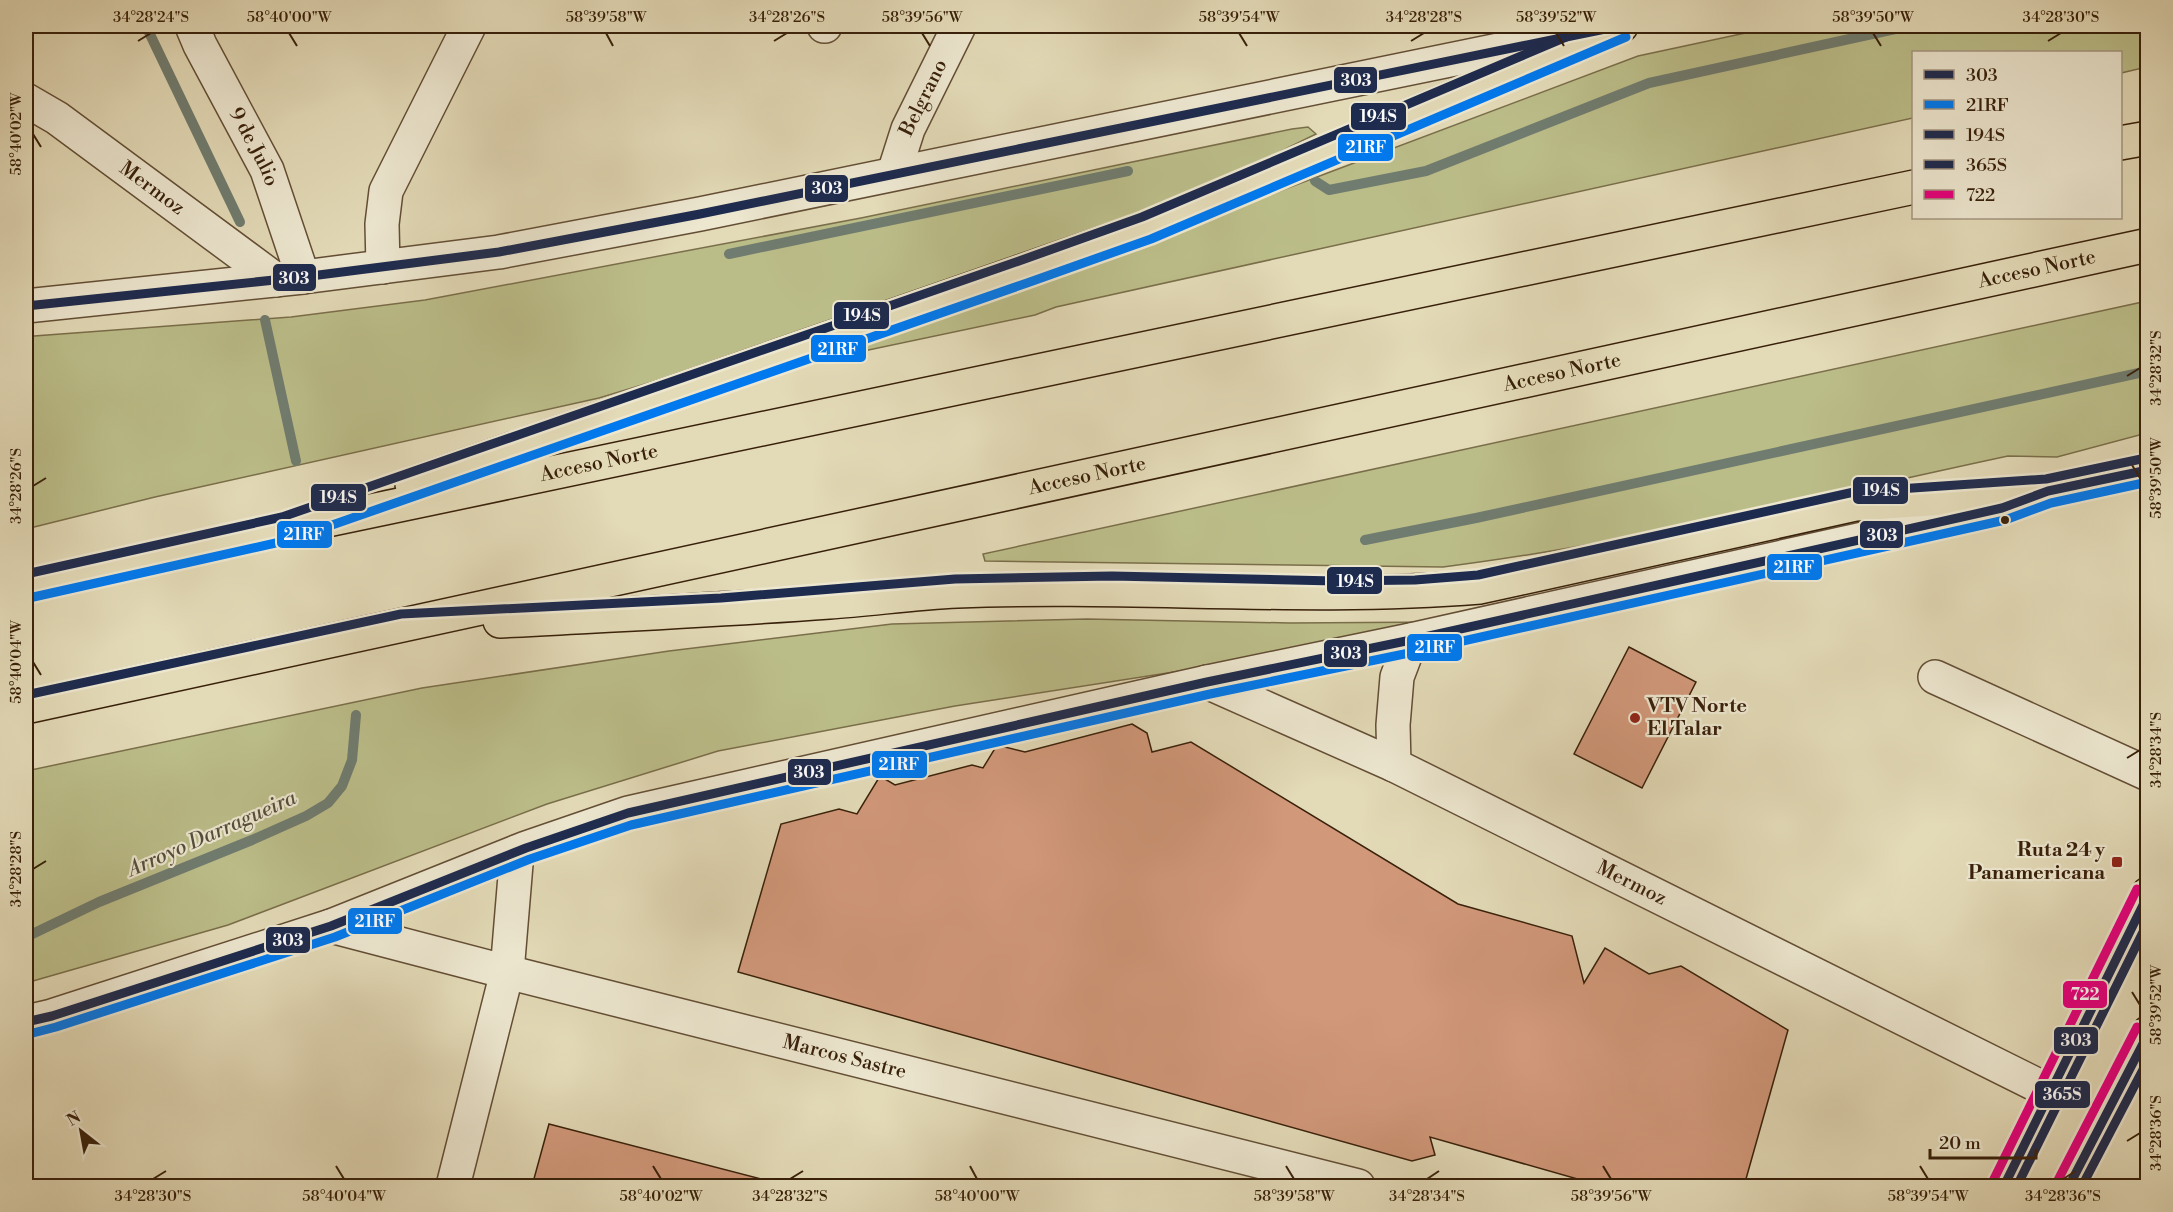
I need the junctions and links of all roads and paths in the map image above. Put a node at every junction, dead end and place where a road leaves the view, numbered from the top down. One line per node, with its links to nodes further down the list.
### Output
1 (192, 26): 12 (street, 9 de Julio)
2 (469, 26): 11 (street)
3 (959, 26): 8 (street, Belgrano)
4 (1621, 26): 8 (street); 16 (main road)
5 (26, 100): 12 (street, Mermoz)
6 (2148, 138): 7 (main road)
7 (2122, 143)
8 (894, 173): 11 (street)
9 (1912, 187): 16 (main road, Acceso Norte)
10 (2148, 245): 18 (main road, Acceso Norte)
11 (383, 267): 12 (street)
12 (289, 278): 13 (street)
13 (26, 306)
14 (2148, 470): 15 (street)
15 (2048, 491): 18 (main road); 19 (street)
16 (285, 529): 17 (main road, Acceso Norte)
17 (26, 586)
18 (402, 626): 22 (main road, Acceso Norte)
19 (1411, 640): 21 (street); 23 (street)
20 (1935, 677): 24 (street)
21 (1207, 682): 23 (street, Mermoz); 25 (street)
22 (26, 707)
23 (1394, 765): 31 (street, Mermoz)
24 (2148, 774)
25 (517, 852): 27 (street); 28 (street)
26 (2148, 894): 31 (main road)
27 (331, 926): 28 (street, Marcos Sastre); 29 (street)
28 (507, 972): 32 (street); 33 (street, Marcos Sastre)
29 (26, 1022)
30 (2148, 1033): 35 (main road)
31 (2051, 1092): 34 (main road)
32 (453, 1186)
33 (1358, 1186)
34 (2004, 1186)
35 (2069, 1186)

